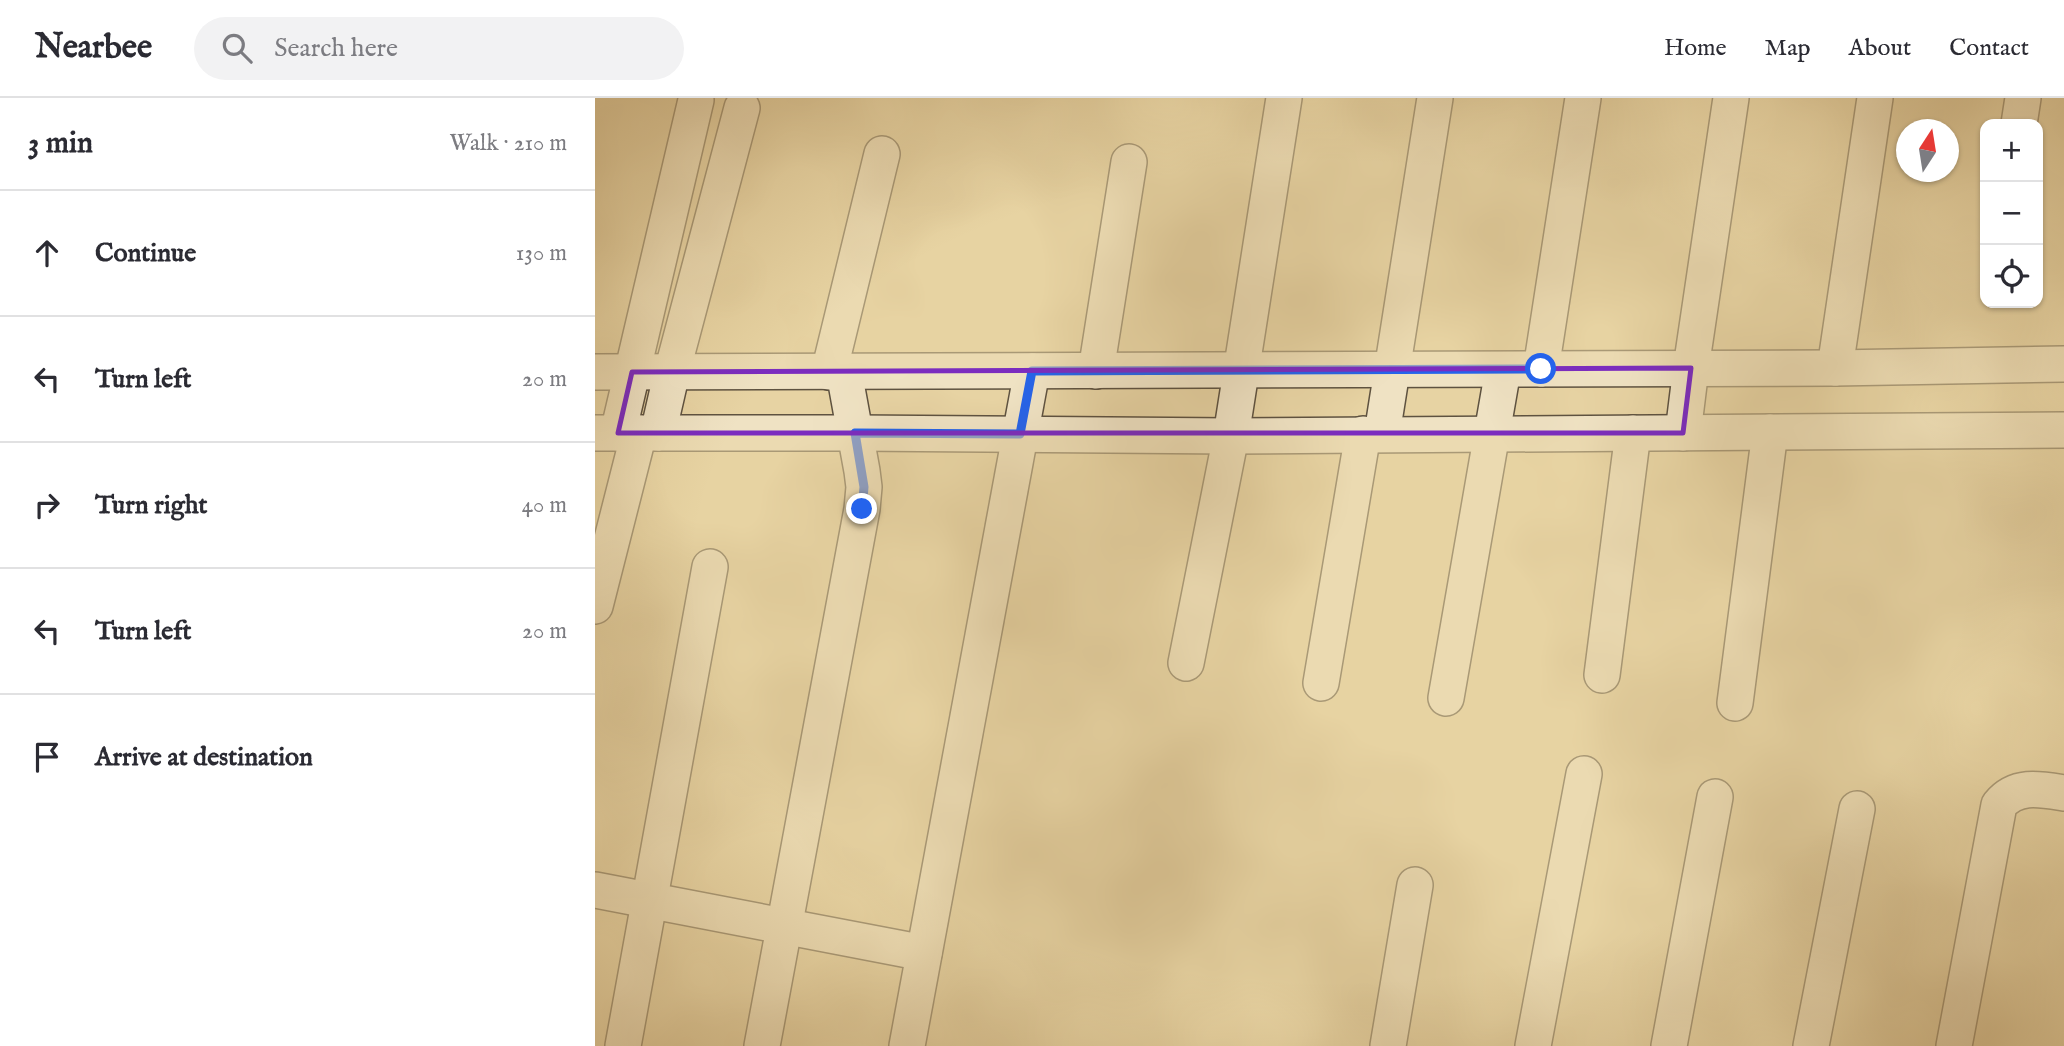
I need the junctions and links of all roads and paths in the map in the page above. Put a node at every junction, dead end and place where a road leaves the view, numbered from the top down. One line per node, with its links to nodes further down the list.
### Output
1 (1284, 98): 15 (street)
2 (1435, 98): 17 (street)
3 (1583, 98): 16 (street)
4 (1731, 98): 13 (street)
5 (1875, 98): 14 (street)
6 (2023, 98): 9 (street)
7 (697, 100): 22 (street)
8 (742, 108): 23 (street)
9 (2020, 119)
10 (882, 154): 24 (street)
11 (1129, 162): 20 (street)
12 (2064, 364): 14 (street)
13 (1691, 368): 14 (street); 16 (street); 31 (street)
14 (1835, 368)
15 (1242, 369): 17 (street); 20 (street); 34 (street)
16 (1541, 369): 18 (street)
17 (1393, 370): 18 (street); 33 (street)
18 (1503, 370): 29 (street)
19 (1032, 371): 20 (street); 24 (street); 32 (street)
20 (1096, 371)
21 (595, 372): 22 (street)
22 (632, 372): 23 (street); 27 (street)
23 (672, 372): 24 (street); 27 (street)
24 (836, 372): 28 (street)
25 (2064, 430): 26 (street)
26 (1770, 432): 31 (street); 41 (street)
27 (628, 433): 28 (street); 36 (street)
28 (855, 433): 32 (street); 49 (street)
29 (1492, 433): 30 (street); 33 (street); 40 (street)
30 (1633, 433): 31 (street); 38 (street)
31 (1683, 433)
32 (1020, 434): 34 (street); 50 (street)
33 (1373, 434): 34 (street); 39 (street)
34 (1231, 436): 37 (street)
35 (710, 567): 48 (street)
36 (595, 606)
37 (1186, 663)
38 (1602, 676)
39 (1321, 683)
40 (1446, 698)
41 (1735, 703)
42 (1584, 774): 55 (street)
43 (2064, 793): 58 (street)
44 (1715, 797): 56 (street)
45 (1857, 808): 57 (street)
46 (1415, 885): 54 (street)
47 (595, 890): 48 (street)
48 (650, 900): 49 (street); 51 (street)
49 (784, 926): 50 (street); 52 (street)
50 (924, 953): 53 (street)
51 (623, 1046)
52 (762, 1046)
53 (907, 1046)
54 (1388, 1046)
55 (1533, 1046)
56 (1669, 1046)
57 (1811, 1046)
58 (1954, 1046)

